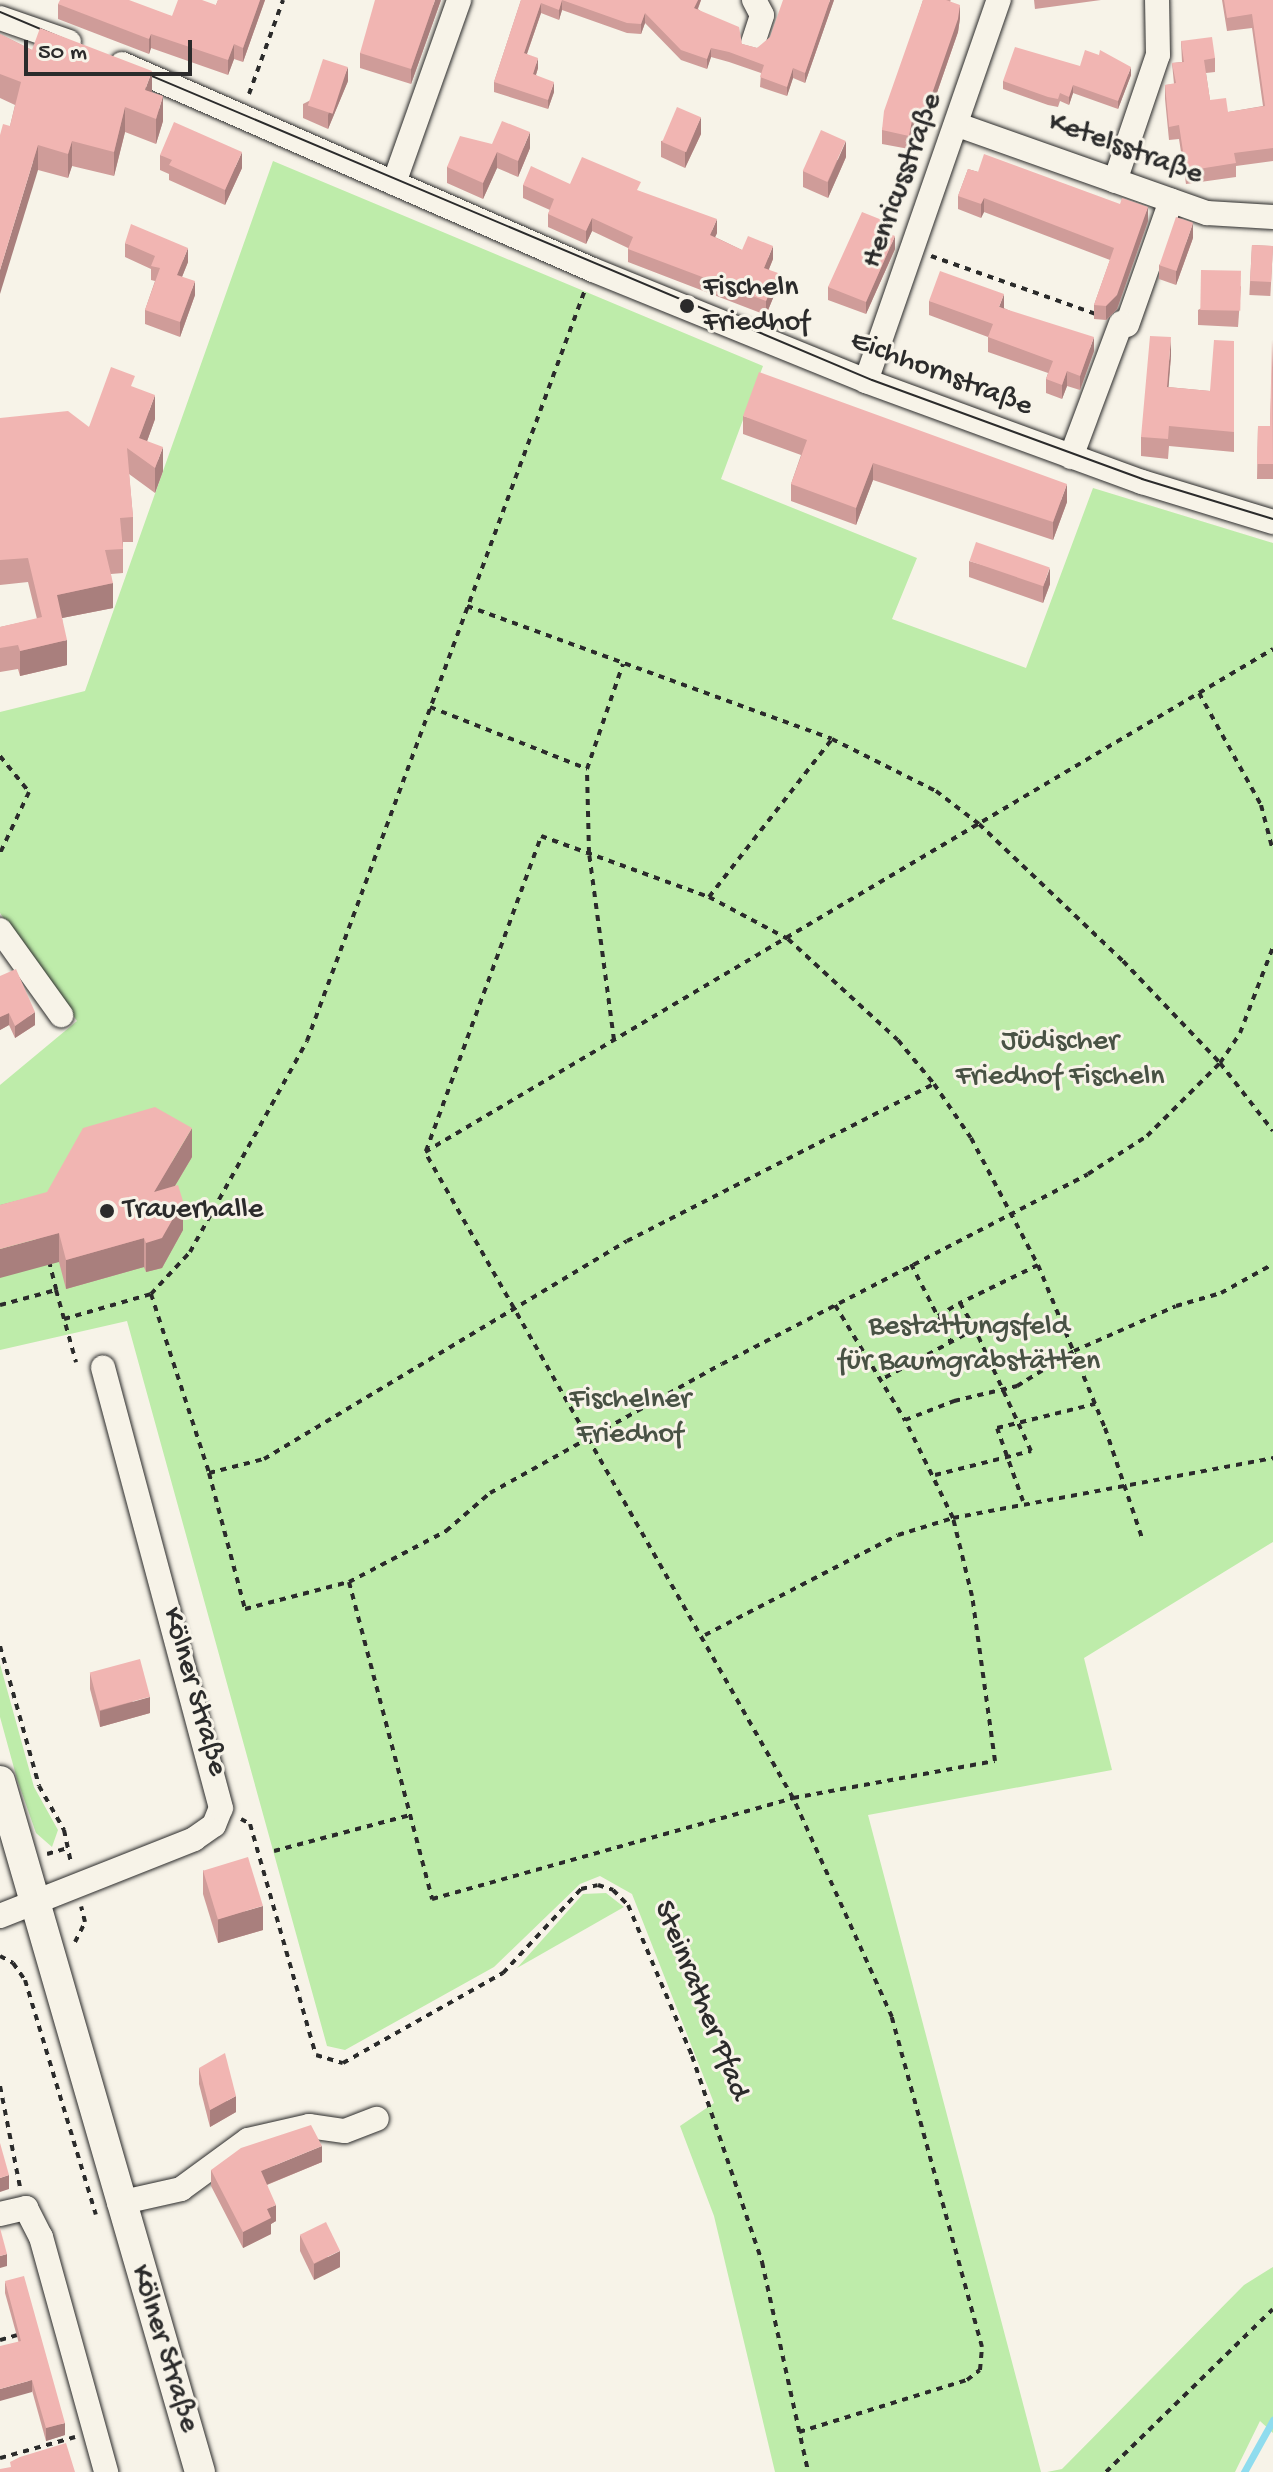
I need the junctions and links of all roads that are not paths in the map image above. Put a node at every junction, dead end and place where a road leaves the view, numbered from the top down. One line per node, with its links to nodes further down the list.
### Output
1 (459, 0): 9 (street)
2 (754, 0): 6 (street)
3 (999, 0): 7 (street, Henricusstraße)
4 (1157, 0): 8 (street)
5 (0, 18): 9 (street, Eichhornstraße)
6 (753, 43)
7 (958, 125): 8 (street, Ketelsstraße); 12 (street, Henricusstraße)
8 (1115, 181): 10 (street, Ketelsstraße)
9 (394, 183): 12 (street, Eichhornstraße)
10 (1171, 201): 11 (street, Ketelsstraße); 13 (street)
11 (1273, 217)
12 (866, 381): 13 (street, Eichhornstraße)
13 (1071, 457): 14 (street, Eichhornstraße)
14 (1273, 522)
15 (0, 930): 16 (street)
16 (61, 1015)
17 (103, 1368): 19 (street, Kölner Straße)
18 (0, 1781): 19 (main road, Kölner Straße)
19 (33, 1903): 20 (street); 22 (main road, Kölner Straße)
20 (0, 1916)
21 (377, 2119): 22 (street)
22 (119, 2203): 25 (main road, Kölner Straße)
23 (0, 2214): 24 (street)
24 (106, 2472)
25 (200, 2472)

